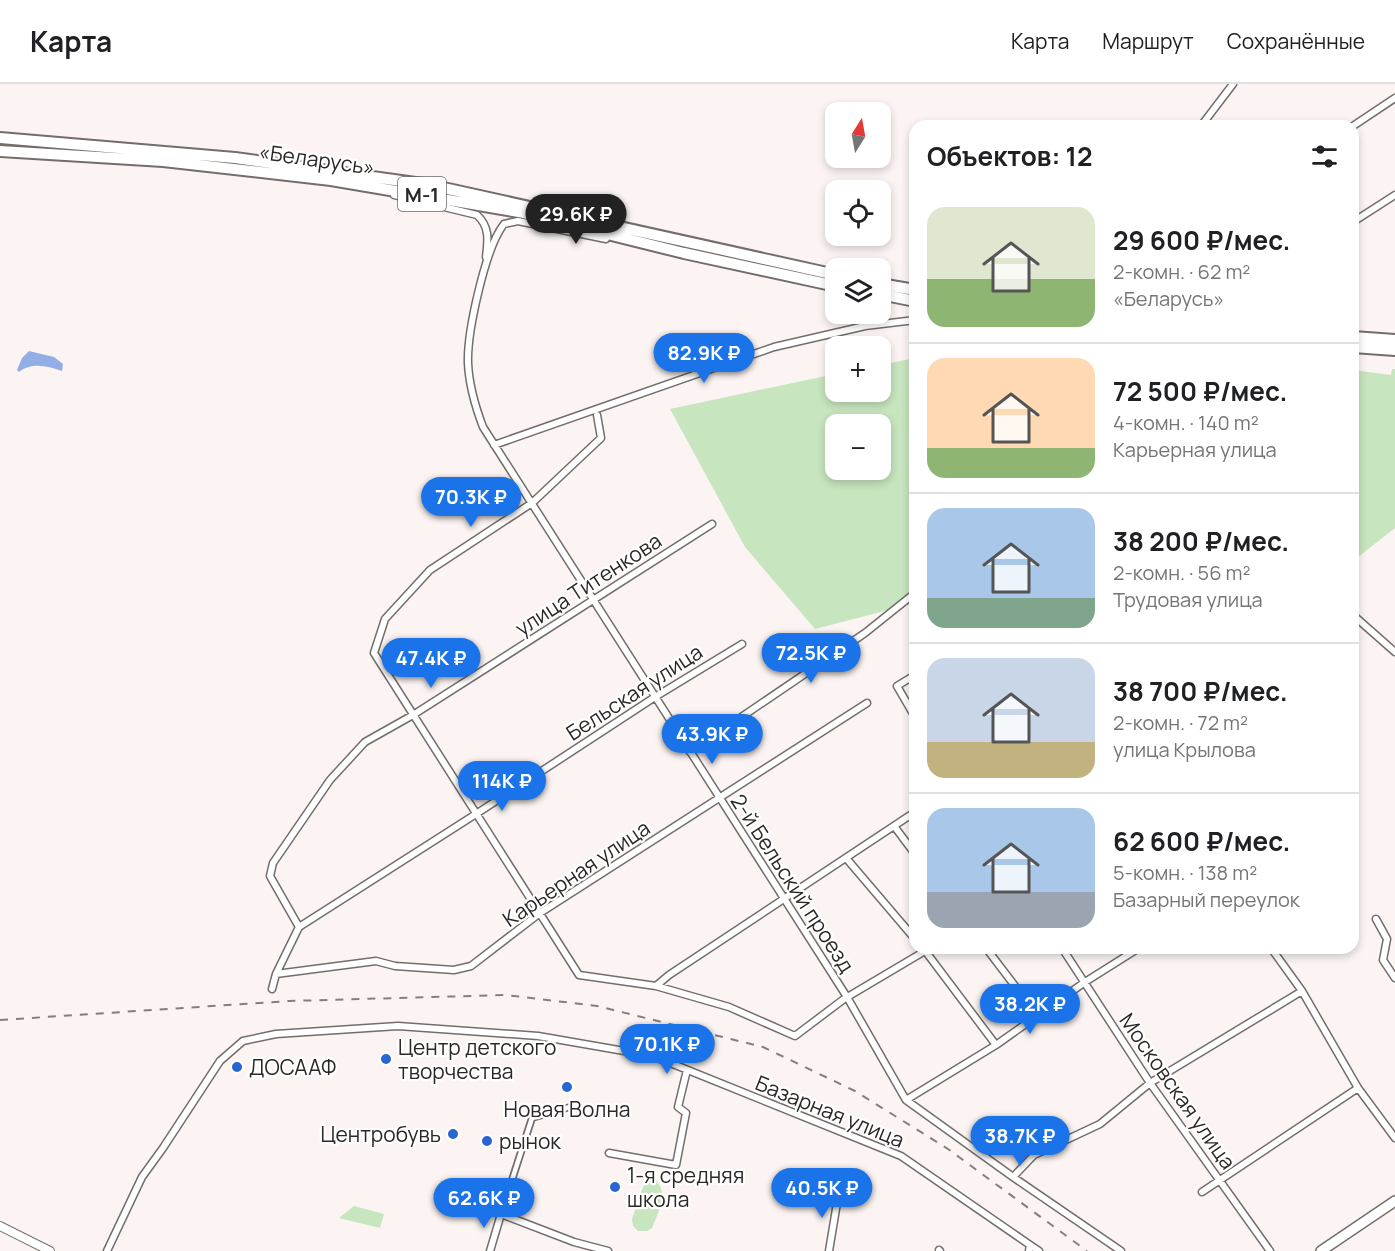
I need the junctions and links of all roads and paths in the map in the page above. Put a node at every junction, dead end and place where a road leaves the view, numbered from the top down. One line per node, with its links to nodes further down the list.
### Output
1 (1233, 84): 3 (street)
2 (1395, 98): 4 (street)
3 (1206, 120)
4 (1359, 122)
5 (0, 138): 12 (highway, «Беларусь» / М-1)
6 (0, 151): 7 (highway, «Беларусь» / М-1)
7 (331, 180): 10 (highway, «Беларусь» / М-1); 11 (street)
8 (1395, 195): 9 (street)
9 (1359, 218)
10 (684, 253): 11 (street); 13 (highway, «Беларусь» / М-1)
11 (484, 269): 24 (street, 2-й Бельский проезд)
12 (825, 273)
13 (825, 284)
14 (891, 286): 15 (highway)
15 (909, 289)
16 (891, 296): 17 (highway)
17 (909, 300)
18 (909, 321): 24 (street)
19 (1359, 337): 20 (highway)
20 (1395, 340)
21 (1359, 347): 22 (highway)
22 (1395, 350)
23 (597, 415): 25 (street)
24 (494, 445): 25 (street, 2-й Бельский проезд)
25 (532, 503): 28 (street, 2-й Бельский проезд); 36 (street)
26 (712, 524): 28 (street, улица Титенкова)
27 (909, 597): 37 (street)
28 (594, 601): 33 (street, 2-й Бельский проезд); 36 (street, улица Титенкова)
29 (1359, 620): 31 (street)
30 (742, 644): 33 (street, Бельская улица)
31 (1395, 652)
32 (909, 679): 35 (street)
33 (655, 697): 37 (street, 2-й Бельский проезд); 39 (street, Бельская улица)
34 (867, 704): 38 (street, Карьерная улица)
35 (909, 707)
36 (413, 715): 39 (street); 47 (street, улица Титенкова)
37 (690, 753): 38 (street, 2-й Бельский проезд)
38 (719, 798): 44 (street, 2-й Бельский проезд); 45 (street, Карьерная улица)
39 (476, 814): 45 (street); 47 (street, Бельская улица)
40 (909, 816): 41 (street)
41 (894, 826): 42 (street); 43 (street)
42 (909, 846)
43 (846, 858): 44 (street); 48 (street)
44 (783, 899): 58 (street); 61 (street, 2-й Бельский проезд)
45 (540, 913): 55 (street, Карьерная улица); 58 (street)
46 (1376, 919): 56 (street)
47 (299, 927): 55 (street)
48 (909, 932)
49 (918, 954): 61 (street)
50 (930, 954): 63 (street)
51 (990, 954): 62 (street)
52 (1066, 954): 57 (street, Московская улица)
53 (1129, 954): 57 (street)
54 (1275, 954): 60 (street)
55 (276, 974): 59 (street)
56 (1395, 978)
57 (1084, 982): 62 (street); 65 (street, Московская улица)
58 (656, 986): 61 (street)
59 (272, 989)
60 (1302, 992): 65 (street); 66 (street)
61 (847, 997): 67 (street, 2-й Бельский проезд)
62 (1037, 1016): 63 (street)
63 (996, 1045): 67 (street)
64 (687, 1070): 70 (street); 78 (street, Базарная улица); 80 (street, Базарная улица)
65 (1150, 1083): 71 (street); 72 (street, Московская улица)
66 (1358, 1088): 69 (street); 72 (street)
67 (906, 1100): 71 (street)
68 (577, 1105): 76 (street)
69 (1395, 1138)
70 (609, 1153)
71 (1012, 1177): 85 (street)
72 (1219, 1179): 74 (street); 86 (street, Московская улица)
73 (839, 1191): 83 (street)
74 (1202, 1192)
75 (1395, 1201): 87 (main road)
76 (501, 1214): 81 (street); 82 (street)
77 (0, 1226): 79 (street)
78 (1030, 1248): 84 (street, Базарная улица)
79 (50, 1251)
80 (107, 1251)
81 (490, 1251)
82 (608, 1251)
83 (829, 1251)
84 (1039, 1251)
85 (1121, 1251)
86 (1270, 1251)
87 (1321, 1251)

